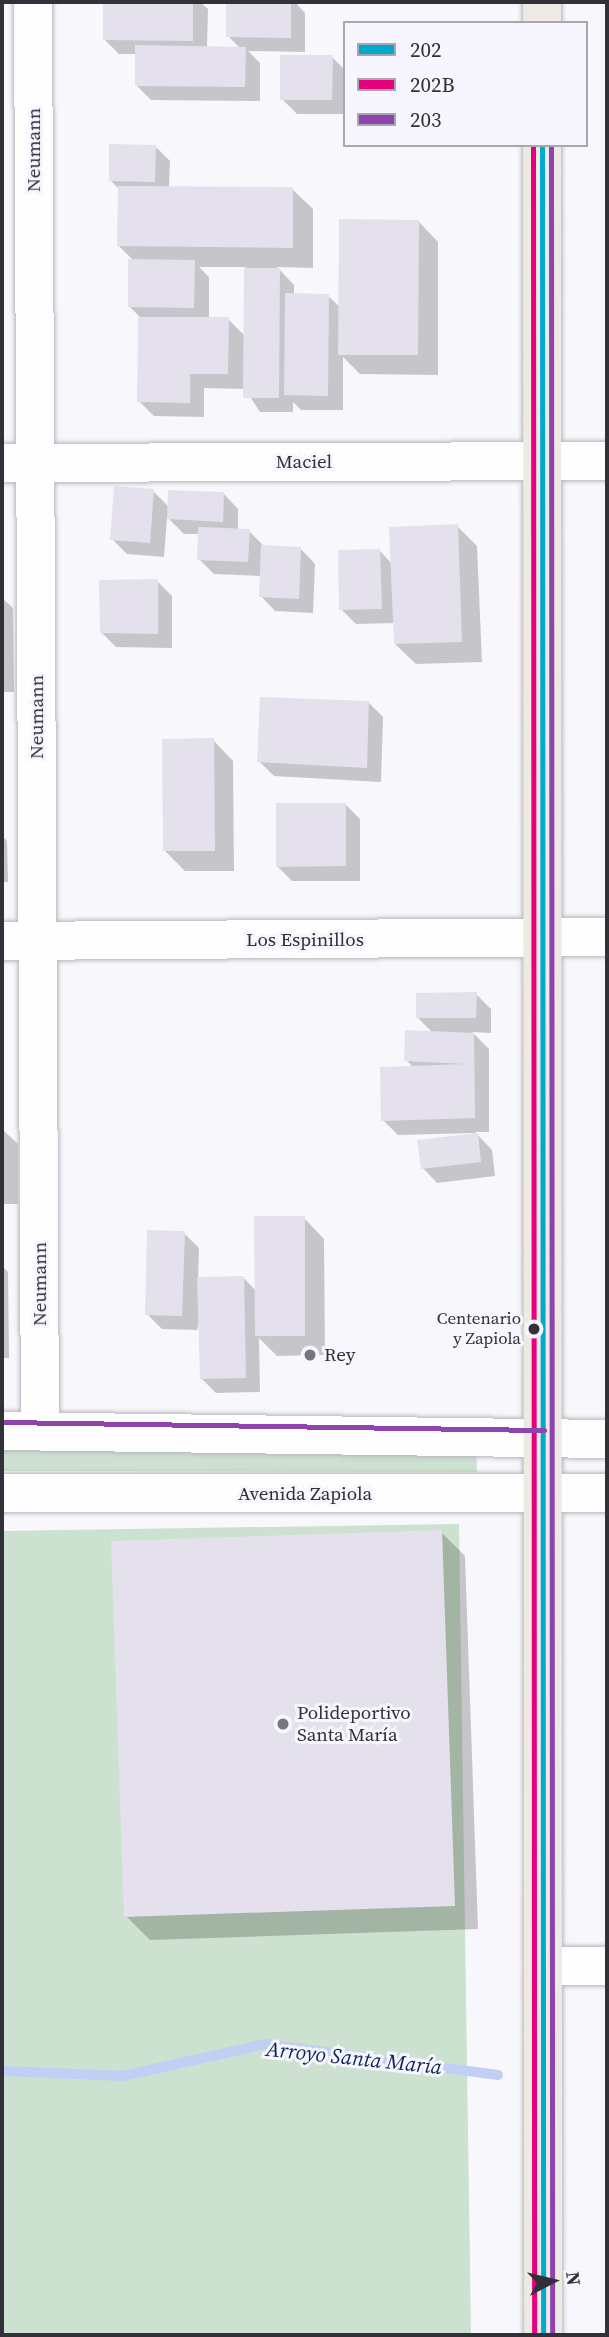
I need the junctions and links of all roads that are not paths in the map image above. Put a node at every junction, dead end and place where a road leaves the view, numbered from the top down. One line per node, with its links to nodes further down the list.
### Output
1 (33, 2): 7 (street, Neumann)
2 (542, 2): 3 (main road)
3 (542, 21)
4 (542, 147): 5 (main road)
5 (542, 461): 6 (street, Maciel); 7 (street, Maciel); 9 (main road)
6 (607, 461)
7 (19, 463): 10 (street, Neumann)
8 (607, 937): 9 (street, Los Espinillos)
9 (542, 939): 10 (street, Los Espinillos); 13 (main road)
10 (20, 941): 12 (street, Neumann)
11 (2, 1431): 12 (street)
12 (40, 1431): 13 (street)
13 (544, 1439): 14 (street); 17 (main road)
14 (607, 1439)
15 (2, 1493): 17 (street, Avenida Zapiola)
16 (607, 1493): 17 (street, Avenida Zapiola)
17 (544, 1494): 18 (main road)
18 (543, 1966): 19 (street); 20 (main road)
19 (607, 1966)
20 (543, 2335)

